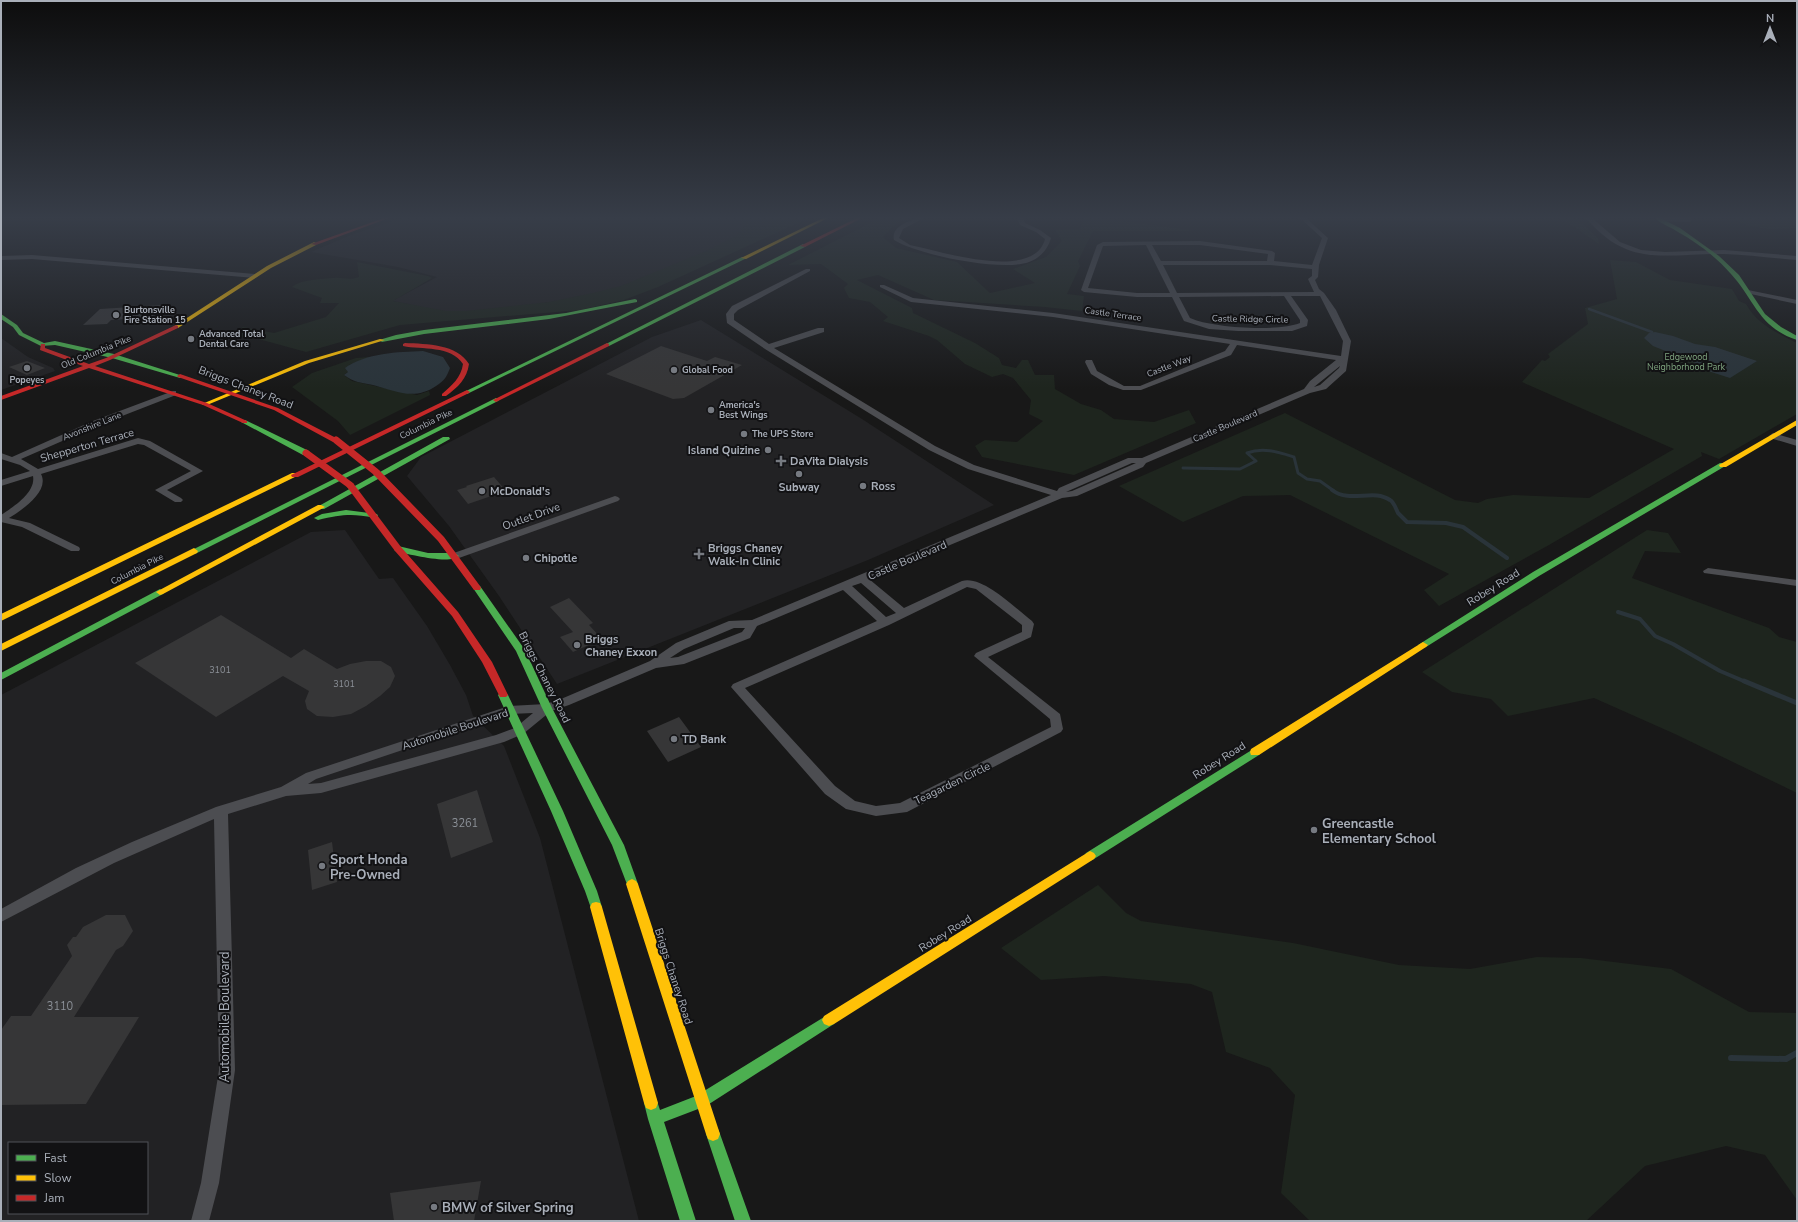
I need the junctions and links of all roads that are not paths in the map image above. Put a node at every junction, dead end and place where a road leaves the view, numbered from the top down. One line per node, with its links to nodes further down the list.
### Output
1 (244, 275): 10 (street)
2 (708, 275): 11 (main road, Columbia Pike)
3 (747, 275): 66 (main road, Columbia Pike)
4 (751, 275): 24 (main road)
5 (798, 275): 23 (street)
6 (1089, 275): 16 (street)
7 (1165, 275): 16 (street, Castle Ridge Circle)
8 (1315, 275): 15 (street, Castle Boulevard)
9 (1735, 275): 13 (main road)
10 (255, 276): 25 (main road, Old Columbia Pike)
11 (704, 277): 30 (main road); 36 (main road, Columbia Pike)
12 (882, 286): 21 (street, Castle Terrace)
13 (1748, 292): 17 (street); 20 (main road)
14 (1285, 293): 15 (street); 16 (street); 16 (street, Castle Ridge Circle)
15 (1322, 294): 26 (street, Castle Boulevard)
16 (1176, 295)
17 (1797, 302)
18 (1, 316): 22 (main road, Briggs Chaney Road)
19 (821, 330): 23 (street)
20 (1795, 336)
21 (1235, 344): 26 (street, Castle Terrace); 27 (street, Castle Way)
22 (43, 345): 25 (main road, Briggs Chaney Road); 28 (main road, Briggs Chaney Road)
23 (768, 347): 47 (street)
24 (619, 350)
25 (114, 356): 28 (main road, Old Columbia Pike); 30 (main road, Briggs Chaney Road)
26 (1343, 359): 49 (street, Castle Boulevard)
27 (1089, 362)
28 (90, 366): 29 (main road, Briggs Chaney Road); 32 (main road, Old Columbia Pike)
29 (173, 393): 33 (main road, Briggs Chaney Road); 38 (street, Avonshire Lane)
30 (231, 393): 31 (main road, Briggs Chaney Road); 33 (main road)
31 (242, 397): 34 (main road); 36 (main road); 45 (main road, Briggs Chaney Road, bridge)
32 (1, 398)
33 (205, 404): 34 (main road, Briggs Chaney Road)
34 (216, 408): 48 (main road, Briggs Chaney Road, bridge)
35 (84, 418): 38 (street)
36 (408, 420): 63 (main road, Columbia Pike)
37 (1797, 422): 40 (main road, Robey Road)
38 (96, 423): 43 (street, Avonshire Lane)
39 (452, 436): 45 (main road)
40 (1774, 436): 41 (street); 74 (main road, Robey Road)
41 (1797, 443)
42 (1, 456): 43 (street)
43 (12, 460): 44 (street)
44 (36, 472): 46 (street, Shepperton Terrace); 51 (street, Shepperton Terrace); 54 (street)
45 (378, 474): 48 (main road); 57 (main road, Briggs Chaney Road)
46 (1, 483)
47 (1024, 483): 49 (street); 52 (street)
48 (352, 488): 53 (main road, Briggs Chaney Road); 64 (main road)
49 (1060, 495): 52 (street, Castle Boulevard)
50 (615, 499): 57 (street, Outlet Drive)
51 (178, 500)
52 (1049, 500): 59 (street, Castle Boulevard)
53 (374, 516): 56 (main road, Briggs Chaney Road); 64 (main road)
54 (1, 519): 55 (street)
55 (75, 549)
56 (398, 549): 57 (main road); 69 (main road, Briggs Chaney Road)
57 (455, 556): 68 (main road, Briggs Chaney Road)
58 (1708, 571): 60 (street)
59 (863, 579): 61 (street, Castle Boulevard); 62 (street)
60 (1797, 583)
61 (845, 586): 65 (street); 68 (street, Castle Boulevard)
62 (903, 613): 65 (street, Teagarden Circle); 65 (street, Teagarden Circle)
63 (1, 618)
64 (113, 619): 67 (main road)
65 (886, 622)
66 (1, 648)
67 (1, 677)
68 (547, 708): 69 (street, Automobile Boulevard); 70 (street, Automobile Boulevard); 74 (main road, Briggs Chaney Road)
69 (509, 710): 70 (main road, Briggs Chaney Road); 71 (street, Automobile Boulevard)
70 (519, 731): 71 (street, Automobile Boulevard); 75 (main road, Briggs Chaney Road)
71 (286, 791): 72 (street, Automobile Boulevard)
72 (222, 811): 73 (street, Automobile Boulevard); 76 (street, Automobile Boulevard)
73 (1, 916)
74 (700, 1101): 75 (main road, Robey Road); 78 (main road, Briggs Chaney Road)
75 (655, 1119): 77 (main road, Briggs Chaney Road)
76 (200, 1221)
77 (688, 1221)
78 (743, 1221)

